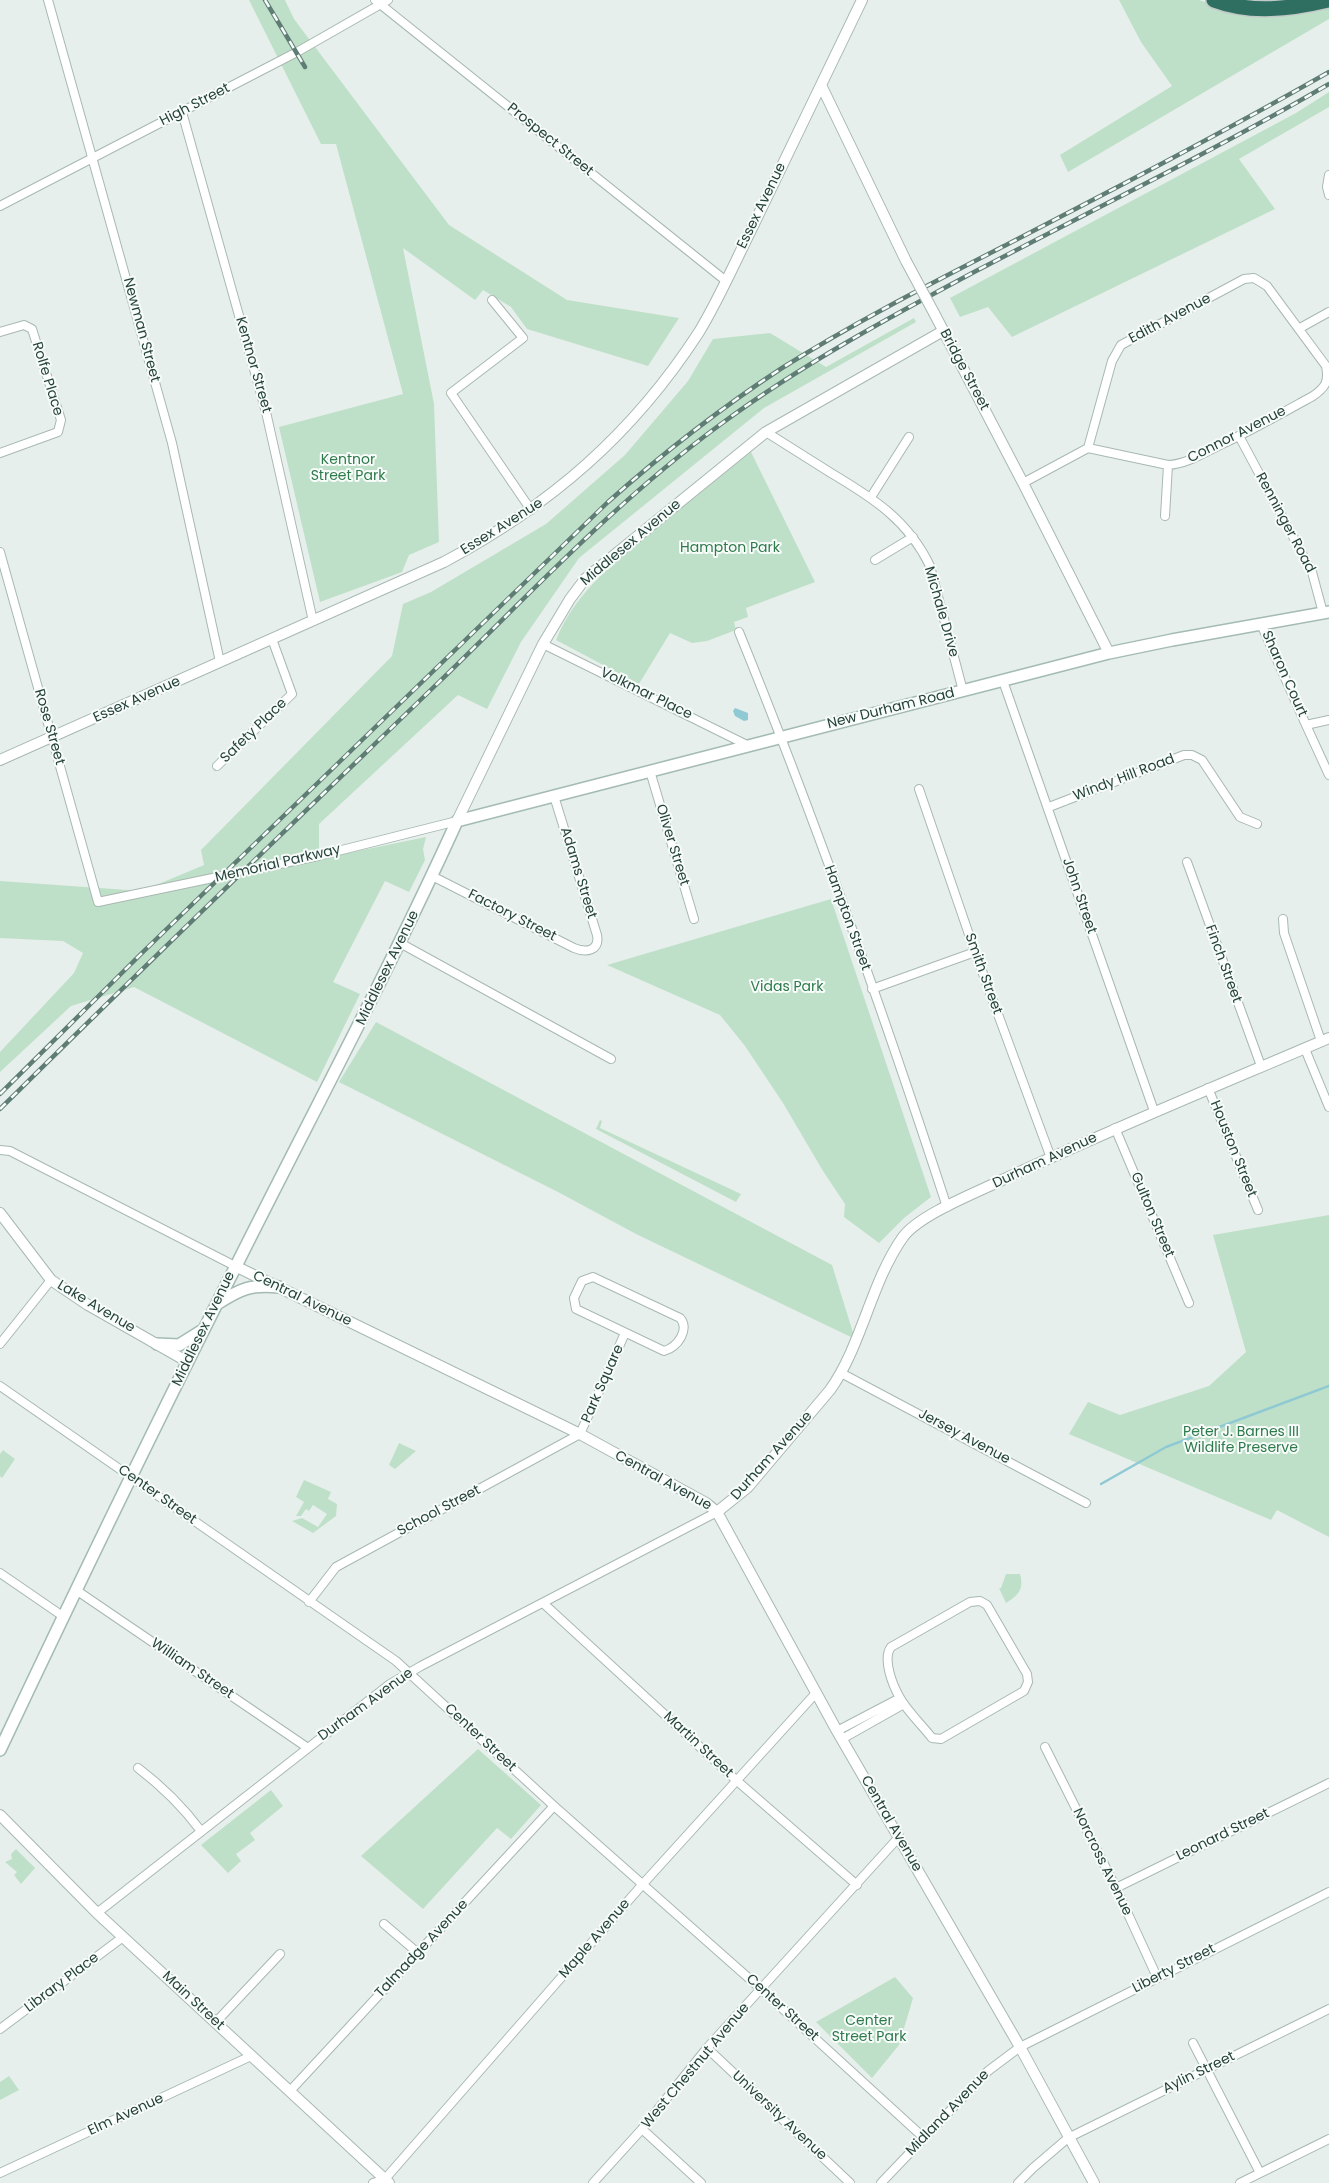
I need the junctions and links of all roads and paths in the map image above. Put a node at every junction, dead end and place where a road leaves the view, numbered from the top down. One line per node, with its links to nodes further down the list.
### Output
1 (48, 0): 9 (street, Newman Street)
2 (388, 0): 6 (street, High Street)
3 (862, 0): 7 (street, Essex Avenue)
4 (1214, 0): 5 (highway)
5 (1328, 0)
6 (377, 3): 8 (street, High Street); 13 (street, Prospect Street)
7 (821, 86): 13 (street, Essex Avenue); 17 (street, Bridge Street, bridge)
8 (182, 112): 9 (street, High Street); 35 (street, Kentnor Street)
9 (93, 158): 12 (street, High Street); 41 (street, Newman Street)
10 (1329, 175): 11 (street)
11 (1329, 196)
12 (0, 206)
13 (726, 281): 27 (street, Essex Avenue)
14 (492, 300): 27 (street)
15 (1329, 312): 16 (street)
16 (1300, 328): 20 (street, Connor Avenue); 22 (street, Edith Avenue)
17 (943, 331): 19 (street, Middlesex Avenue); 25 (street, Bridge Street)
18 (0, 332): 23 (street, Rolfe Place)
19 (766, 432): 26 (street, Michale Drive); 39 (street, Middlesex Avenue)
20 (1239, 436): 24 (street, Connor Avenue); 34 (street, Renninger Road)
21 (909, 437): 26 (street)
22 (1088, 448): 24 (street, Connor Avenue); 25 (street)
23 (0, 453)
24 (1168, 465): 28 (street)
25 (1023, 483): 40 (street, Bridge Street)
26 (871, 497): 29 (street, Michale Drive)
27 (531, 510): 35 (street, Essex Avenue)
28 (1165, 516)
29 (913, 537): 31 (street); 43 (street, Michale Drive)
30 (0, 552): 32 (street, Rose Street)
31 (876, 560)
32 (9, 584): 33 (street); 46 (street, Rose Street)
33 (0, 589)
34 (1326, 613): 36 (main road, New Durham Road)
35 (313, 621): 38 (street, Essex Avenue)
36 (1262, 624): 40 (main road, New Durham Road); 45 (street, Sharon Court)
37 (739, 632): 47 (street, Hampton Street)
38 (272, 639): 41 (street, Essex Avenue); 50 (street, Safety Place)
39 (543, 644): 48 (street, Volkmar Place); 56 (street, Middlesex Avenue)
40 (1109, 653): 42 (main road, New Durham Road)
41 (220, 662): 46 (street, Essex Avenue)
42 (1003, 681): 43 (main road, New Durham Road); 55 (street, John Street)
43 (963, 691): 47 (main road, New Durham Road)
44 (1329, 720): 45 (street, Sharon Court)
45 (1306, 725): 52 (street, Sharon Court)
46 (52, 737): 49 (street, Essex Avenue); 60 (street, Rose Street)
47 (782, 738): 48 (main road, New Durham Road); 66 (street, Hampton Street)
48 (749, 746): 51 (main road, New Durham Road)
49 (0, 760)
50 (216, 766)
51 (650, 771): 54 (main road, New Durham Road); 61 (street, Oliver Street)
52 (1329, 775)
53 (919, 789): 65 (street, Smith Street)
54 (554, 796): 56 (main road, New Durham Road); 64 (street, Adams Street)
55 (1049, 807): 57 (street, Windy Hill Road); 73 (street, John Street)
56 (457, 821): 59 (main road, Middlesex Avenue); 60 (street, Memorial Parkway)
57 (1257, 824)
58 (1187, 862): 70 (street, Finch Street)
59 (432, 876): 63 (main road, Middlesex Avenue); 64 (street, Factory Street)
60 (98, 902)
61 (694, 919)
62 (1283, 919): 67 (street)
63 (400, 943): 69 (street); 80 (main road, Middlesex Avenue)
64 (594, 949)
65 (975, 952): 66 (street); 76 (street, Smith Street)
66 (872, 989): 77 (street, Hampton Street)
67 (1325, 1040): 68 (street, Durham Avenue)
68 (1305, 1049): 70 (street, Durham Avenue); 72 (street)
69 (611, 1059)
70 (1261, 1066): 71 (street, Durham Avenue)
71 (1208, 1088): 73 (street, Durham Avenue); 78 (street, Houston Street)
72 (1329, 1107)
73 (1154, 1111): 74 (street, Durham Avenue)
74 (1116, 1128): 76 (street, Durham Avenue); 83 (street, Gulton Street)
75 (0, 1150): 80 (street, Central Avenue)
76 (1051, 1158): 77 (street, Durham Avenue)
77 (947, 1207): 90 (street, Durham Avenue)
78 (1258, 1210)
79 (0, 1213): 81 (street, Lake Avenue)
80 (235, 1266): 82 (street, Central Avenue); 84 (main road, Middlesex Avenue)
81 (51, 1280): 87 (street); 88 (street, Lake Avenue)
82 (279, 1287): 84 (main road); 92 (street, Central Avenue)
83 (1189, 1303)
84 (216, 1305): 85 (main road, Middlesex Avenue)
85 (204, 1329): 88 (main road); 89 (main road, Middlesex Avenue)
86 (625, 1333): 86 (street); 92 (street, Park Square)
87 (0, 1344)
88 (157, 1344): 89 (street, Lake Avenue)
89 (188, 1362): 93 (main road, Middlesex Avenue)
90 (841, 1373): 94 (street, Jersey Avenue); 95 (street, Durham Avenue)
91 (0, 1386): 93 (street, Center Street)
92 (580, 1434): 95 (street, Central Avenue); 98 (street, School Street)
93 (131, 1477): 97 (main road, Middlesex Avenue); 98 (street, Center Street)
94 (1086, 1503)
95 (717, 1512): 99 (street, Durham Avenue); 102 (street, Central Avenue)
96 (0, 1573): 100 (street)
97 (76, 1590): 100 (main road, Middlesex Avenue); 106 (street, William Street)
98 (309, 1602): 101 (street, Center Street)
99 (543, 1603): 101 (street, Durham Avenue); 109 (street, Martin Street)
100 (64, 1617): 107 (main road, Middlesex Avenue)
101 (408, 1672): 106 (street, Durham Avenue); 111 (street, Center Street)
102 (816, 1693): 104 (street, Central Avenue); 109 (street, Maple Avenue)
103 (902, 1701): 103 (street); 104 (street)
104 (839, 1735): 114 (street, Central Avenue)
105 (1045, 1747): 117 (street, Norcross Avenue)
106 (308, 1748): 113 (street, Durham Avenue)
107 (0, 1750)
108 (138, 1768): 113 (street)
109 (736, 1780): 115 (street, Maple Avenue); 116 (street, Martin Street)
110 (1329, 1783): 117 (street, Leonard Street)
111 (554, 1806): 115 (street, Center Street); 122 (street, Talmadge Avenue)
112 (0, 1815): 119 (street, Main Street)
113 (201, 1831): 119 (street, Durham Avenue)
114 (899, 1837): 116 (street, West Chestnut Avenue); 130 (street, Central Avenue)
115 (642, 1885): 125 (street, Center Street); 141 (street, Maple Avenue)
116 (857, 1885): 125 (street, West Chestnut Avenue)
117 (1116, 1888): 124 (street, Norcross Avenue)
118 (1329, 1892): 124 (street, Liberty Street)
119 (97, 1912): 121 (street, Main Street)
120 (384, 1924): 122 (street)
121 (123, 1937): 127 (street, Main Street); 128 (street, Library Place)
122 (418, 1953): 134 (street, Talmadge Avenue)
123 (280, 1954): 127 (street)
124 (1157, 1977): 130 (street, Liberty Street)
125 (761, 1989): 131 (street, West Chestnut Avenue); 136 (street, Center Street)
126 (1329, 2009): 133 (street, Aylin Street)
127 (216, 2022): 132 (street, Main Street)
128 (0, 2029)
129 (1193, 2043): 133 (street)
130 (1020, 2047): 136 (street, Midland Avenue); 137 (street, Central Avenue)
131 (707, 2048): 135 (street, West Chestnut Avenue); 145 (street, University Avenue)
132 (251, 2056): 134 (street, Main Street); 139 (street, Elm Avenue)
133 (1207, 2069): 137 (street, Aylin Street); 140 (street)
134 (290, 2091): 141 (street, Main Street)
135 (642, 2129): 143 (street, West Chestnut Avenue); 144 (street)
136 (923, 2137): 146 (street, Midland Avenue)
137 (1068, 2138): 147 (street, Aylin Street); 148 (street, Central Avenue)
138 (1329, 2139): 140 (street)
139 (0, 2173)
140 (1260, 2173): 149 (street)
141 (387, 2181): 142 (street)
142 (373, 2183)
143 (594, 2183)
144 (701, 2183)
145 (850, 2183)
146 (880, 2183)
147 (1018, 2183)
148 (1094, 2183)
149 (1240, 2183)

